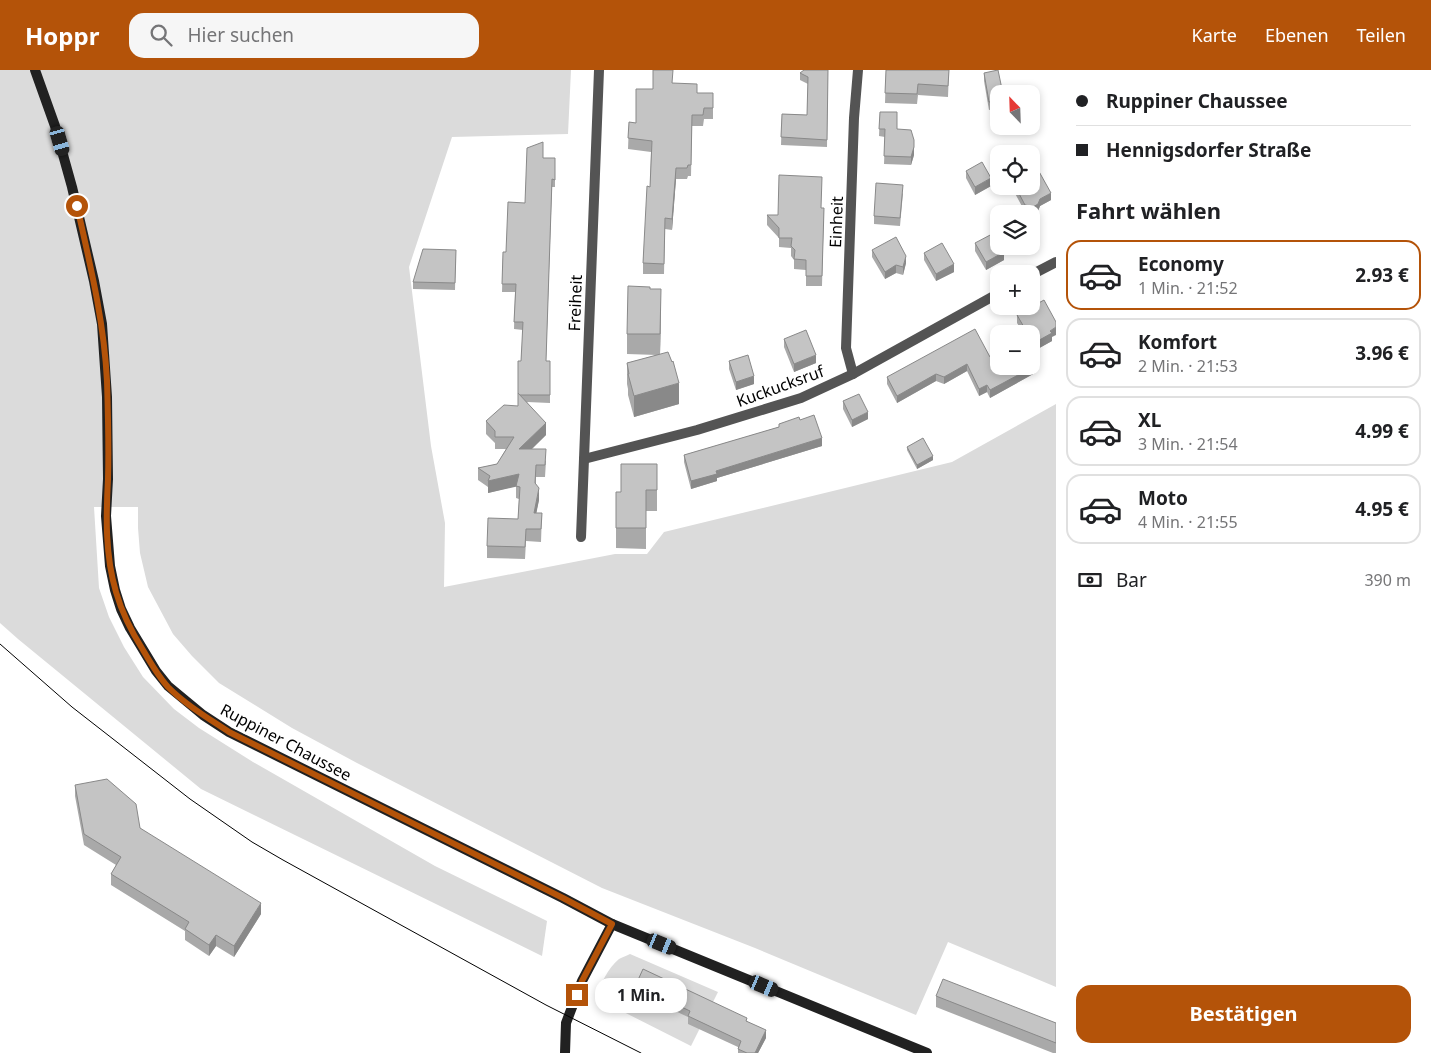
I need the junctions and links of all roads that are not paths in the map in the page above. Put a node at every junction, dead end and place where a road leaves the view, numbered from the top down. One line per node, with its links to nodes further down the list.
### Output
1 (34, 70): 10 (main road, Ruppiner Chaussee)
2 (599, 70): 8 (street, Freiheit)
3 (858, 70): 7 (street, Einheit)
4 (1056, 262): 5 (street)
5 (1040, 270)
6 (990, 298): 7 (street, Kuckucksruf)
7 (854, 374): 8 (street, Kuckucksruf)
8 (584, 459): 9 (street, Freiheit)
9 (581, 537)
10 (612, 924): 11 (main road); 12 (main road, Ruppiner Chaussee)
11 (565, 1053)
12 (926, 1053)

